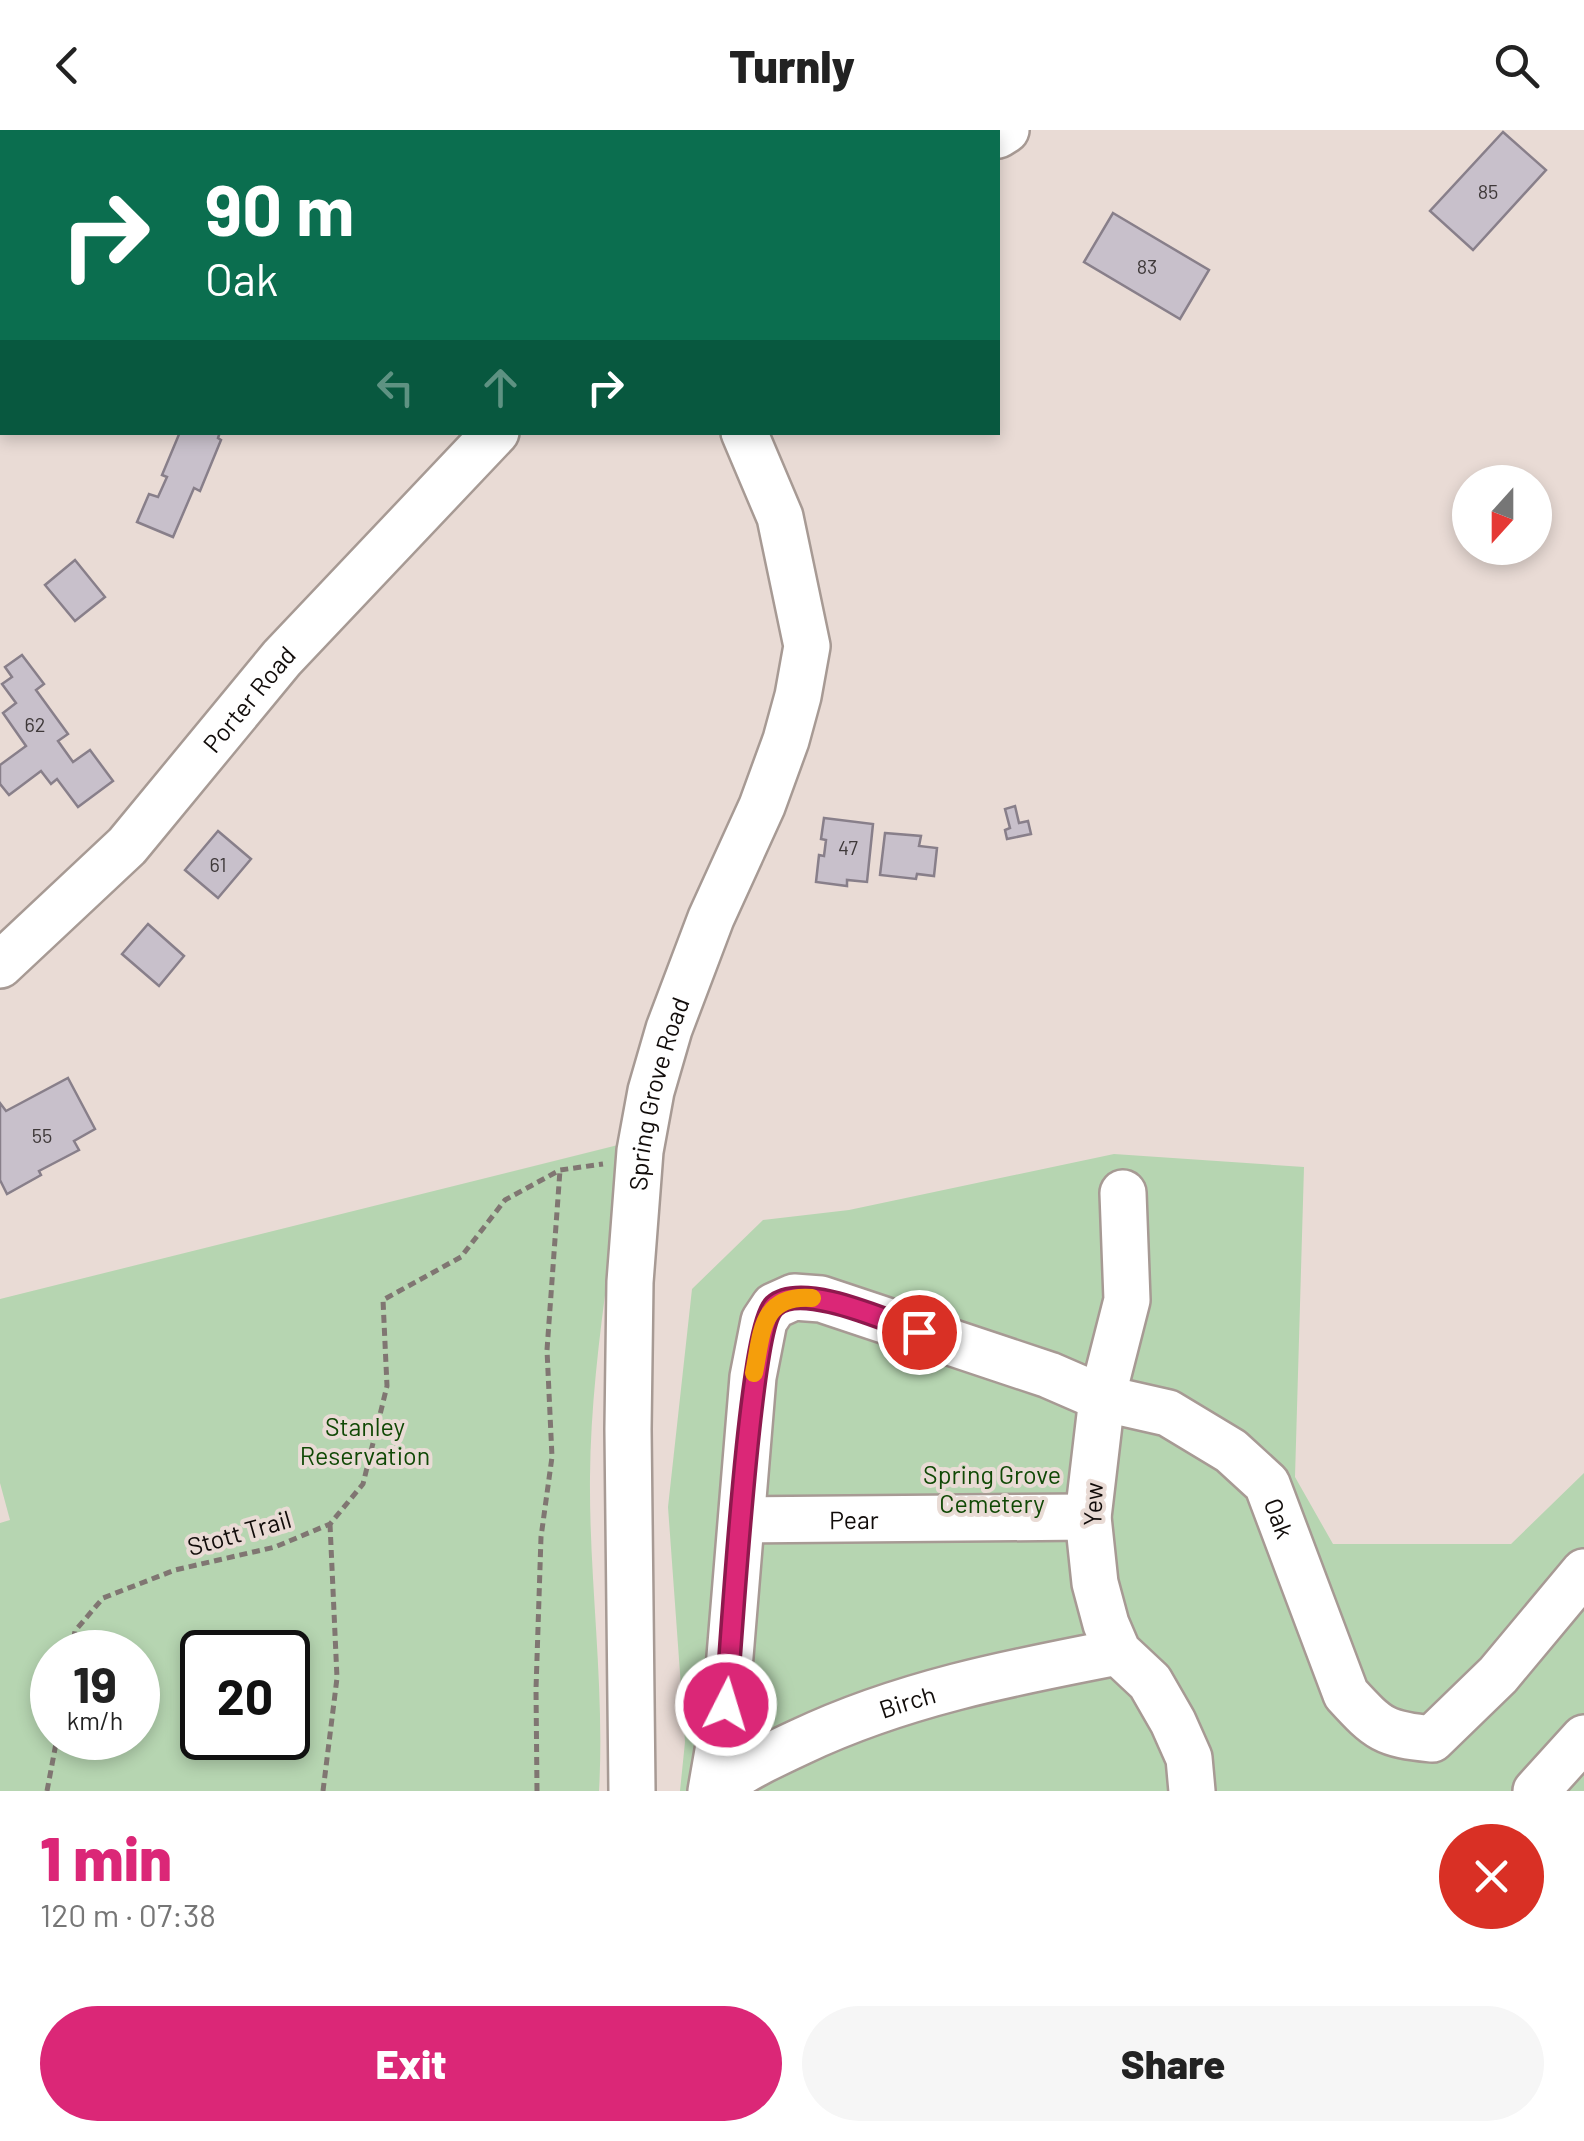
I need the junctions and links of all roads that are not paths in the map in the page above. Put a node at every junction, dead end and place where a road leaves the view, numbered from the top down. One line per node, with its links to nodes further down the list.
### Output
1 (493, 435): 3 (street, Porter Road)
2 (745, 435): 11 (street, Spring Grove Road)
3 (0, 964)
4 (1123, 1193): 5 (street, Yew)
5 (1102, 1398): 6 (street, Yew); 7 (street, Oak); 8 (street, Oak)
6 (1088, 1516): 7 (street, Pear); 9 (street, Yew)
7 (742, 1520): 12 (street)
8 (1584, 1572)
9 (1118, 1652): 12 (street, Birch); 13 (street, Yew)
10 (1584, 1738): 14 (street)
11 (632, 1791)
12 (712, 1791)
13 (1192, 1791)
14 (1536, 1791)

